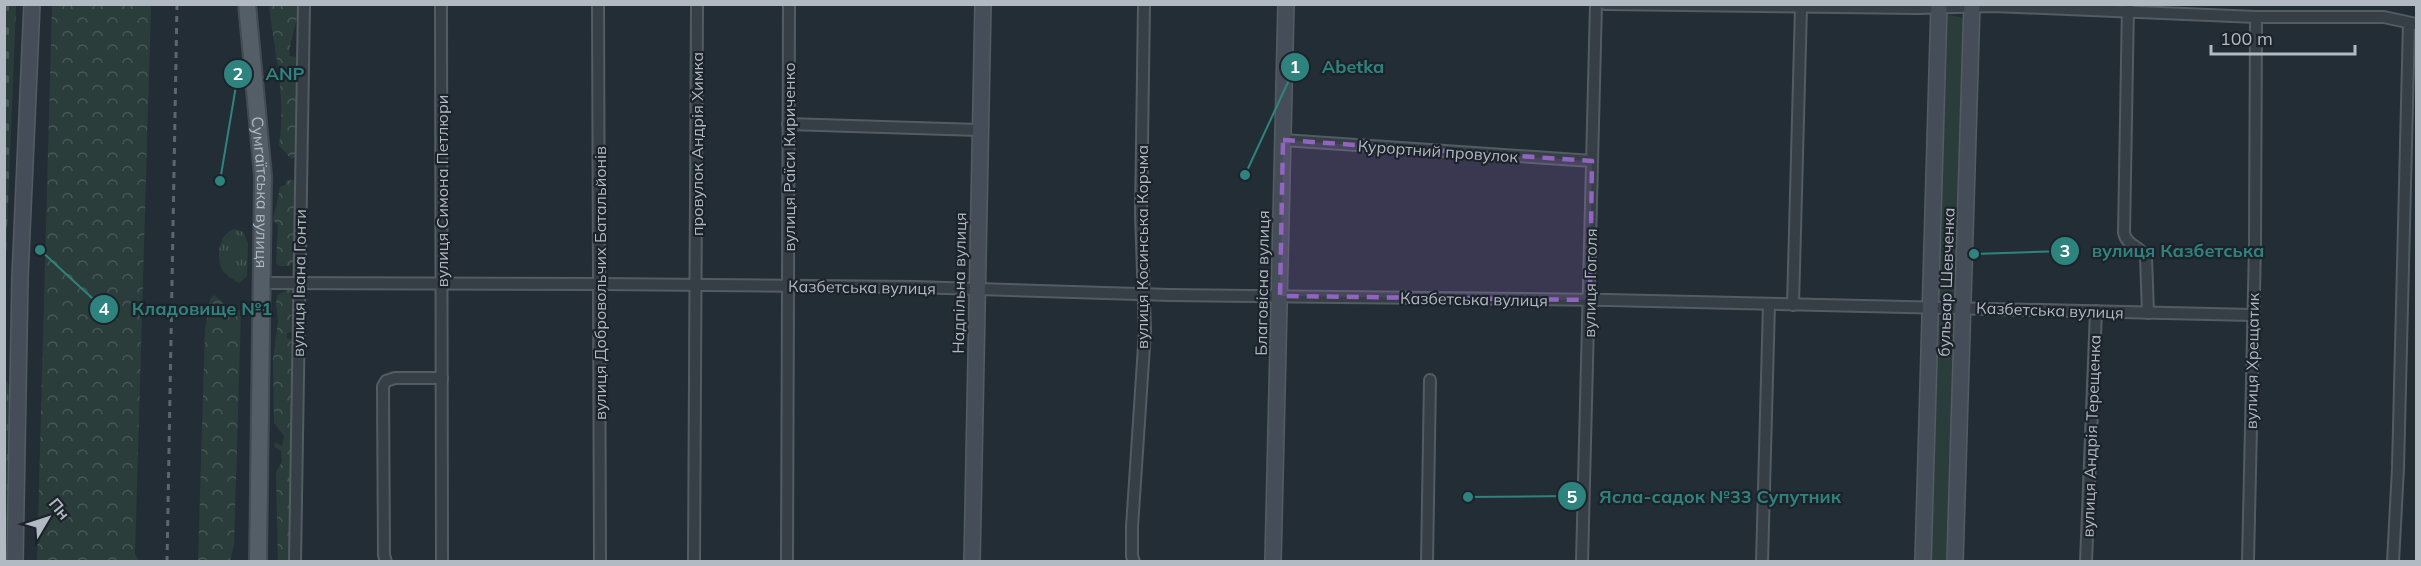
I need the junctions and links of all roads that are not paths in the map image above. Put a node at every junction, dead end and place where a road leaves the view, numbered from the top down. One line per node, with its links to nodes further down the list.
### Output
1 (32, 4): 43 (main road)
2 (247, 4): 24 (main road, Сумгаїтська вулиця)
3 (304, 4): 25 (street, вулиця Івана Гонти)
4 (441, 4): 26 (street, вулиця Симона Петлюри)
5 (598, 4): 27 (street, вулиця Добровольчих Батальйонів)
6 (697, 4): 28 (street, провулок Андрія Химка)
7 (789, 4): 20 (street, вулиця Раїси Кириченко)
8 (982, 4): 21 (main road, Надпільна вулиця)
9 (1144, 4): 31 (street, вулиця Косинська Корчма)
10 (1286, 4): 22 (main road, Благовісна вулиця)
11 (1596, 4): 23 (street, вулиця Гоголя)
12 (1605, 4): 14 (street)
13 (1972, 5): 15 (street); 17 (street); 37 (main road, бульвар Шевченка)
14 (1766, 6): 16 (street)
15 (1939, 6): 16 (street); 36 (main road, бульвар Шевченка)
16 (1801, 7): 35 (street)
17 (2128, 8): 18 (street); 39 (street)
18 (2256, 17): 19 (street); 40 (street, вулиця Хрещатик)
19 (2413, 24): 61 (street)
20 (788, 124): 21 (street); 29 (street, вулиця Раїси Кириченко)
21 (979, 130): 30 (main road, Надпільна вулиця)
22 (1283, 141): 23 (street, Курортний провулок); 32 (main road, Благовісна вулиця)
23 (1593, 161): 33 (street, вулиця Гоголя)
24 (263, 283): 25 (street, Казбетська вулиця); 44 (main road, Сумгаїтська вулиця)
25 (299, 283): 26 (street, Казбетська вулиця); 45 (street, вулиця Івана Гонти)
26 (442, 283): 27 (street, Казбетська вулиця); 41 (street, вулиця Симона Петлюри)
27 (599, 284): 28 (street, Казбетська вулиця); 48 (street, вулиця Добровольчих Батальйонів)
28 (696, 284): 29 (street, Казбетська вулиця); 49 (street)
29 (789, 285): 30 (street, Казбетська вулиця); 50 (street, вулиця Раїси Кириченко)
30 (978, 289): 31 (street, Казбетська вулиця); 51 (main road, Надпільна вулиця)
31 (1144, 294): 32 (street, Казбетська вулиця); 52 (street, вулиця Косинська Корчма)
32 (1280, 296): 33 (street, Казбетська вулиця); 53 (main road, Благовісна вулиця)
33 (1590, 300): 34 (street, Казбетська вулиця); 55 (street, вулиця Гоголя)
34 (1768, 304): 35 (street, Казбетська вулиця); 56 (street)
35 (1793, 305): 36 (street, Казбетська вулиця)
36 (1930, 307): 37 (street, Казбетська вулиця); 57 (main road, бульвар Шевченка)
37 (1963, 308): 38 (street, Казбетська вулиця); 58 (main road, бульвар Шевченка)
38 (2096, 311): 39 (street, Казбетська вулиця); 59 (street, вулиця Андрія Терещенка)
39 (2148, 313): 40 (street, Казбетська вулиця)
40 (2252, 315): 60 (street, вулиця Хрещатик)
41 (442, 378): 46 (street); 47 (street, вулиця Симона Петлюри)
42 (1430, 380): 54 (street)
43 (15, 561)
44 (258, 561)
45 (295, 561)
46 (386, 561)
47 (442, 561)
48 (600, 561)
49 (694, 561)
50 (787, 561)
51 (972, 561)
52 (1134, 561)
53 (1273, 561)
54 (1427, 561)
55 (1582, 561)
56 (1762, 561)
57 (1923, 561)
58 (1955, 561)
59 (2086, 561)
60 (2248, 561)
61 (2393, 561)

